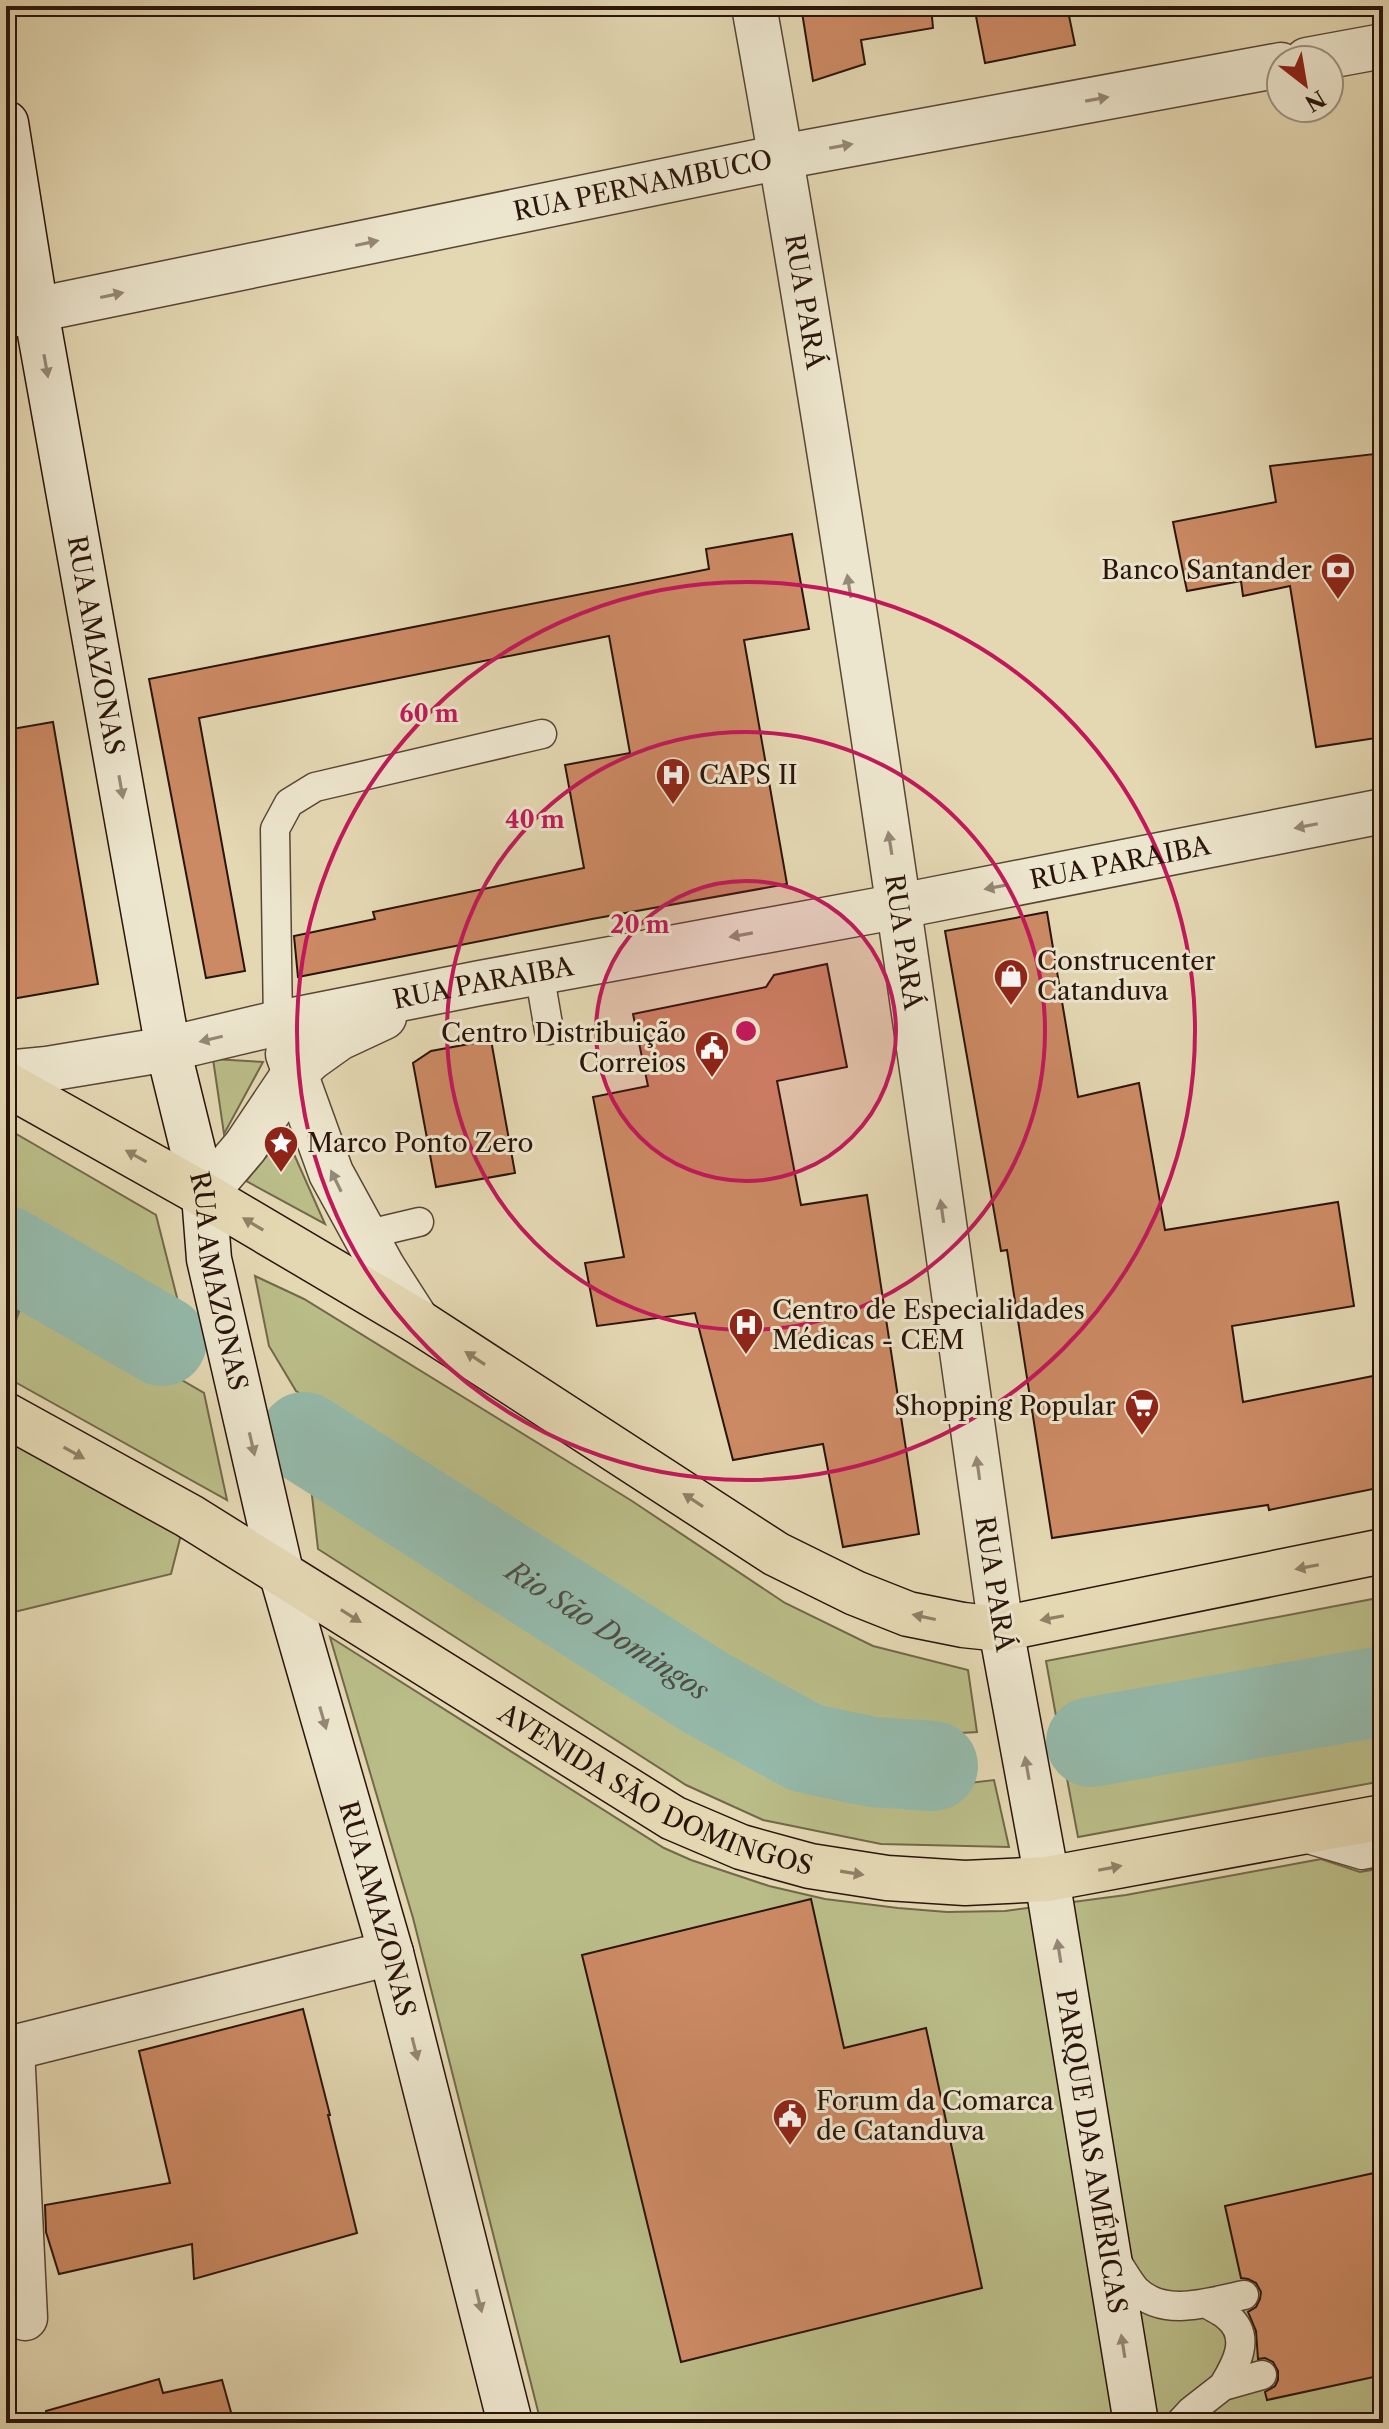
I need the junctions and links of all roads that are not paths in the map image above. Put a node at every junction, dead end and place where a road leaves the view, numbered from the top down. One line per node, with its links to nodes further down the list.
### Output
1 (754, 6): 6 (street, RUA PARÁ)
2 (1383, 46): 3 (street)
3 (1345, 53)
4 (1265, 68): 6 (street, RUA PERNAMBUCO, one-way to 4)
5 (6, 123): 7 (street, RUA AMAZONAS)
6 (781, 157): 7 (street, RUA PERNAMBUCO, one-way to 6); 10 (street, RUA PARÁ, one-way to 6)
7 (21, 314): 15 (street, RUA AMAZONAS, one-way to 15)
8 (542, 734): 13 (lane)
9 (1383, 811): 10 (street, RUA PARAIBA, one-way to 10)
10 (900, 906): 11 (street, RUA PARAIBA, one-way to 11); 26 (street, RUA PARÁ, one-way to 10)
11 (539, 972): 12 (street, RUA PARAIBA); 14 (lane)
12 (480, 983): 13 (street, RUA PARAIBA); 17 (street)
13 (278, 1023): 15 (street, RUA PARAIBA, one-way to 15); 17 (street)
14 (549, 1030)
15 (168, 1049): 16 (street, RUA PARAIBA); 19 (street, RUA AMAZONAS)
16 (6, 1073)
17 (294, 1074): 19 (street); 21 (street, one-way to 17)
18 (6, 1084): 19 (main road, one-way to 18)
19 (204, 1195): 22 (main road, one-way to 19); 25 (street, RUA AMAZONAS, one-way to 25)
20 (419, 1222): 21 (lane)
21 (364, 1235): 22 (street)
22 (417, 1321): 26 (main road, one-way to 22)
23 (6, 1415): 25 (main road, AVENIDA SÃO DOMINGOS, one-way to 25)
24 (1383, 1551): 26 (main road, one-way to 26)
25 (281, 1572): 30 (main road, AVENIDA SÃO DOMINGOS, one-way to 30); 31 (street, RUA AMAZONAS, one-way to 31)
26 (1004, 1645): 30 (street, RUA PARÁ, one-way to 26)
27 (1383, 1817): 28 (main road, AVENIDA SÃO DOMINGOS)
28 (1289, 1834): 29 (lane); 30 (main road, AVENIDA SÃO DOMINGOS, one-way to 28)
29 (1383, 1851)
30 (1044, 1862): 32 (street, PARQUE DAS AMÉRICAS, one-way to 30)
31 (391, 1953): 35 (street); 38 (street, RUA AMAZONAS, one-way to 38)
32 (1108, 2249): 34 (lane); 39 (street, PARQUE DAS AMÉRICAS, one-way to 32)
33 (1244, 2295): 34 (lane)
34 (1206, 2303): 37 (lane)
35 (25, 2318)
36 (1262, 2375): 37 (lane)
37 (1223, 2386): 40 (lane)
38 (510, 2423)
39 (1136, 2423)
40 (1180, 2423)

